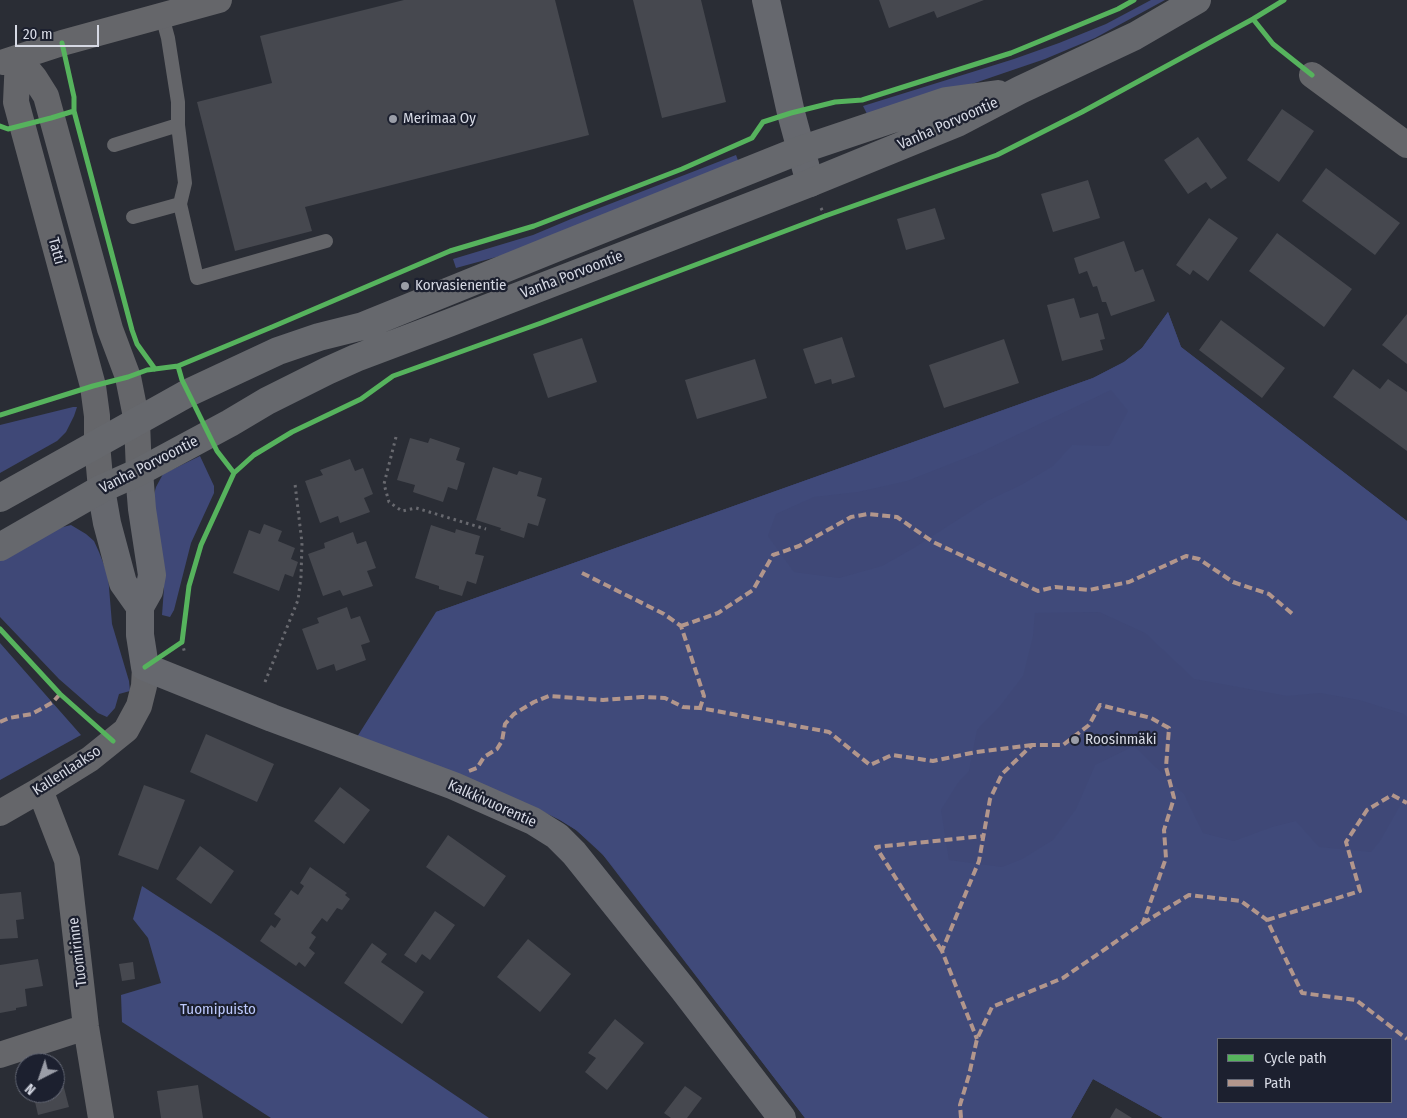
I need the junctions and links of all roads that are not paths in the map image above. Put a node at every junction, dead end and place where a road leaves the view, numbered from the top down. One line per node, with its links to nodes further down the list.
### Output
1 (219, 0): 4 (street)
2 (766, 0): 11 (street)
3 (1197, 0): 7 (main road, Vanha Porvoontie)
4 (162, 16): 5 (street); 8 (lane)
5 (9, 61): 16 (street, Tatti); 17 (street, Tatti)
6 (1312, 75): 10 (street)
7 (1020, 90): 11 (main road, Vanha Porvoontie); 12 (main road, Vanha Porvoontie)
8 (178, 126): 9 (lane); 13 (lane)
9 (114, 145)
10 (1407, 145)
11 (800, 150): 12 (street); 16 (main road, Vanha Porvoontie)
12 (810, 183): 18 (main road, Vanha Porvoontie)
13 (180, 204): 14 (lane); 15 (lane)
14 (133, 217)
15 (326, 241)
16 (136, 422): 17 (main road, Vanha Porvoontie); 18 (street)
17 (97, 444): 19 (street); 20 (main road, Vanha Porvoontie)
18 (138, 472): 19 (main road, Vanha Porvoontie); 22 (street)
19 (100, 489): 21 (main road, Vanha Porvoontie); 22 (street)
20 (0, 498)
21 (0, 547)
22 (140, 607): 23 (street)
23 (145, 667): 24 (street, Kallenlaakso); 29 (street, Kalkkivuorentie)
24 (40, 790): 25 (street, Kallenlaakso); 26 (street, Tuomirinne)
25 (0, 812)
26 (86, 1027): 27 (street); 28 (street, Tuomirinne)
27 (0, 1055)
28 (101, 1118)
29 (782, 1118)

